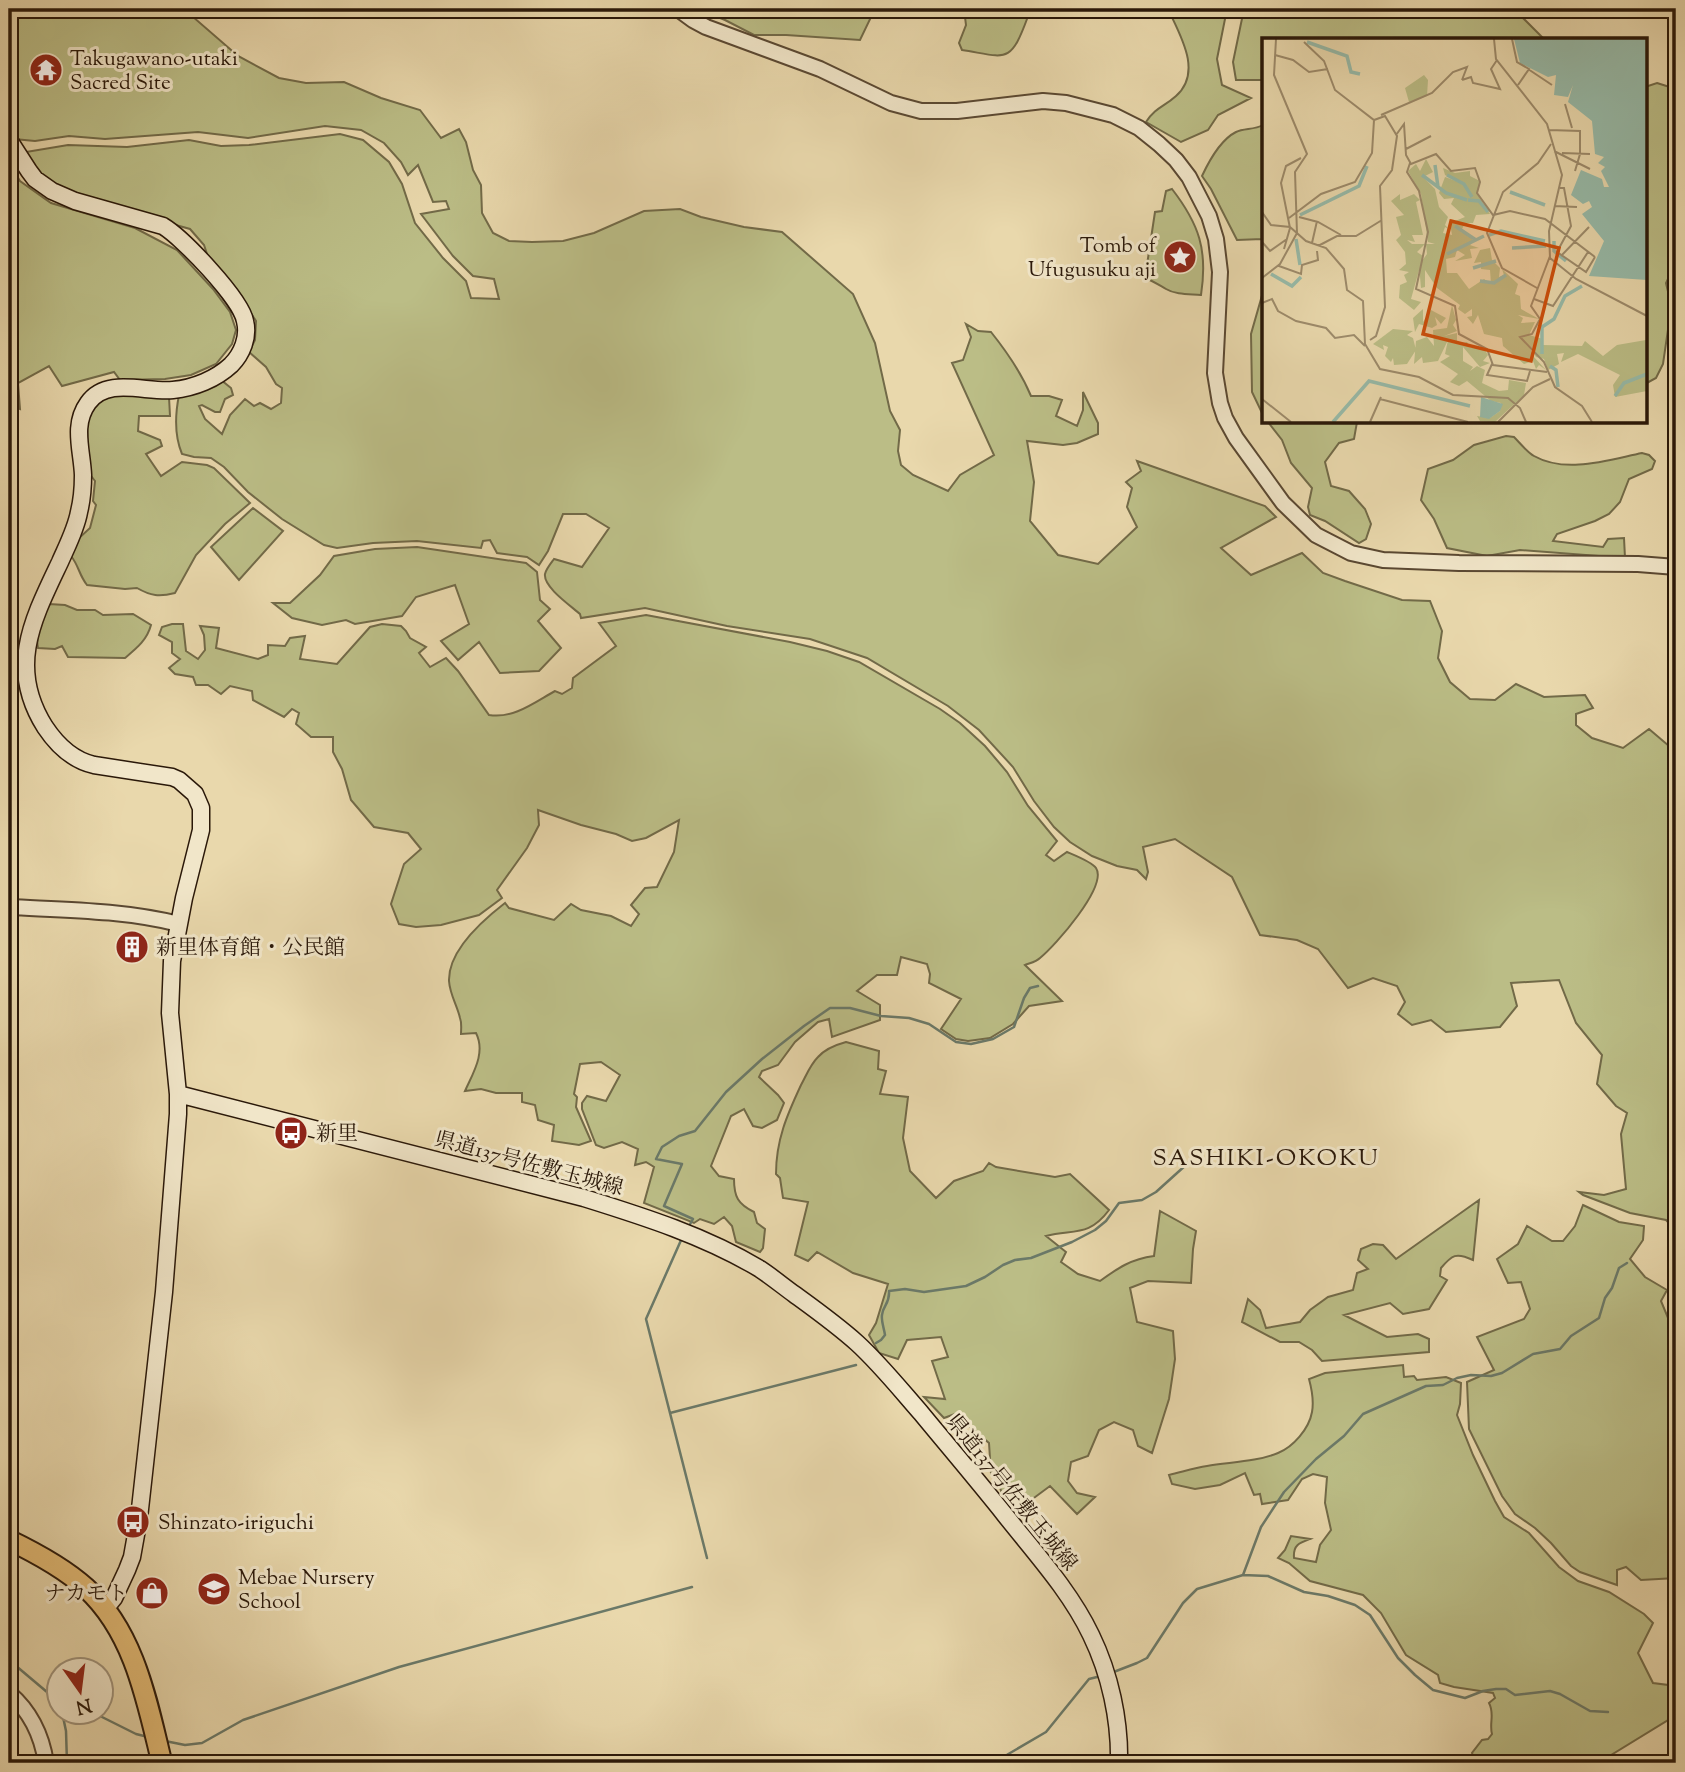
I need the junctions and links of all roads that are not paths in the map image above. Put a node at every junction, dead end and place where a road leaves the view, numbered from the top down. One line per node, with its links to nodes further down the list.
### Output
1 (678, 9): 3 (street)
2 (9, 140): 5 (main road)
3 (1676, 567)
4 (9, 907): 5 (street)
5 (178, 924): 6 (main road)
6 (178, 1094): 8 (main road); 12 (main road, 県道137号佐敷玉城線)
7 (9, 1540): 8 (highway)
8 (105, 1609): 10 (highway)
9 (9, 1693): 11 (street)
10 (158, 1747)
11 (46, 1763)
12 (1119, 1763)

